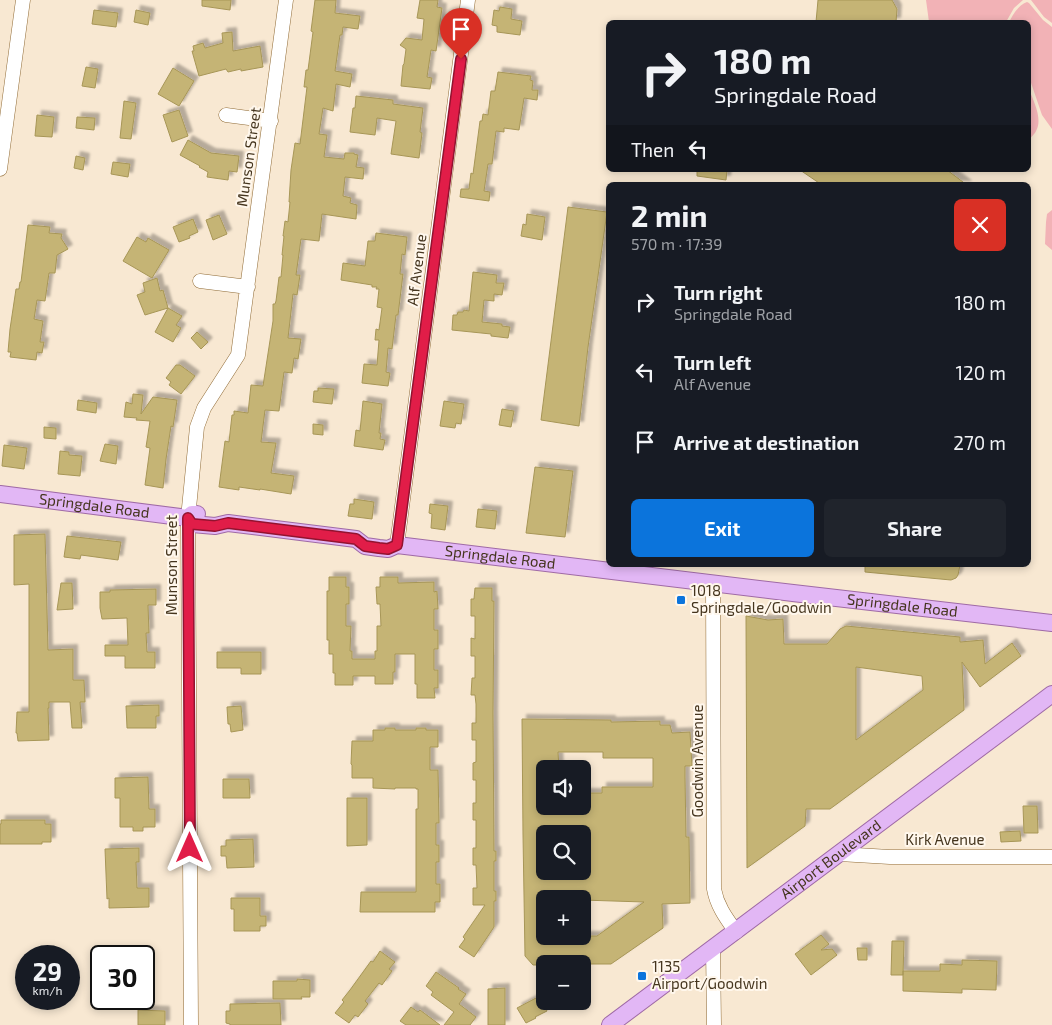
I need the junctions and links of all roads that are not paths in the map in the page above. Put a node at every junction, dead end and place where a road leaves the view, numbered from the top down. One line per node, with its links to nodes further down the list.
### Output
1 (23, 0): 6 (street)
2 (286, 0): 5 (street, Munson Street)
3 (468, 0): 11 (street, Alf Avenue)
4 (226, 115): 5 (street)
5 (271, 121): 8 (street, Munson Street)
6 (0, 169)
7 (200, 281): 8 (street)
8 (248, 287): 10 (street, Munson Street)
9 (0, 494): 10 (main road, Springdale Road)
10 (188, 518): 11 (main road, Springdale Road); 19 (street, Munson Street)
11 (397, 545): 12 (main road, Springdale Road)
12 (714, 583): 13 (main road, Springdale Road); 17 (street, Goodwin Avenue)
13 (1052, 623)
14 (1052, 694): 15 (main road, Airport Boulevard)
15 (839, 854): 16 (street, Kirk Avenue); 17 (main road, Airport Boulevard)
16 (1052, 857)
17 (736, 932): 18 (main road, Airport Boulevard)
18 (713, 948): 20 (main road, Airport Boulevard); 21 (street)
19 (190, 1025)
20 (610, 1025)
21 (714, 1025)

